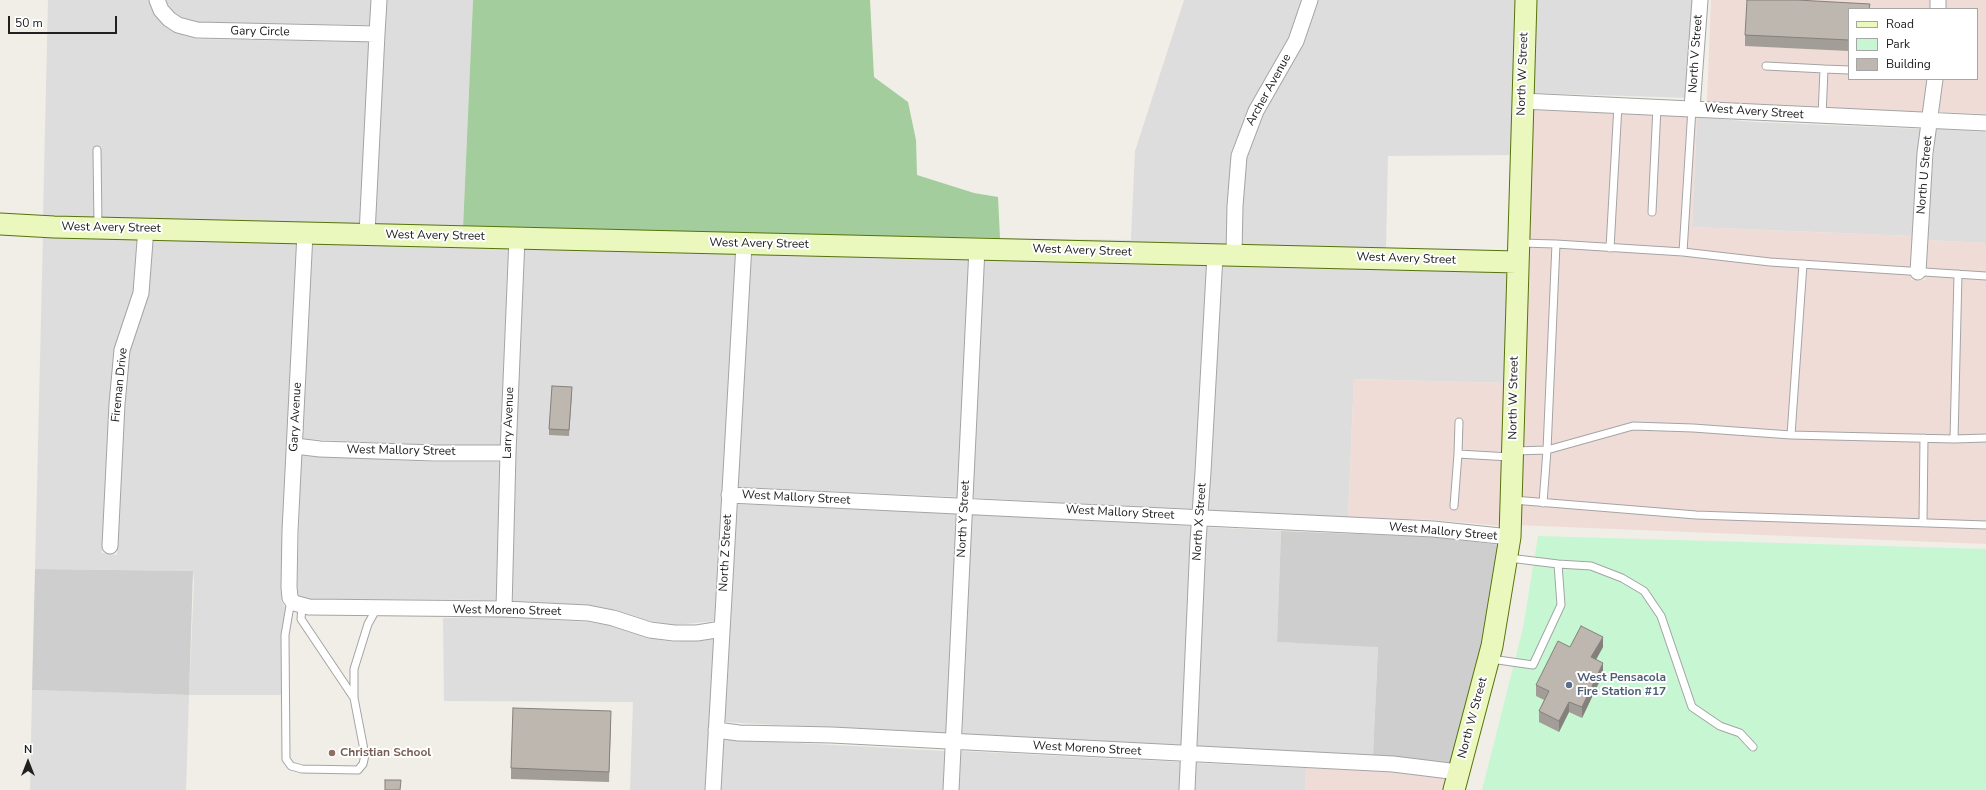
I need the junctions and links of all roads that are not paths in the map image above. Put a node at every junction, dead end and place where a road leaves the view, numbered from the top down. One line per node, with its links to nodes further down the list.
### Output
1 (157, 0): 6 (street, Gary Circle)
2 (379, 0): 6 (street)
3 (1310, 0): 32 (street, Archer Avenue)
4 (1526, 0): 11 (street, North W Street)
5 (1700, 0): 14 (street, North V Street)
6 (377, 34): 24 (street)
7 (1766, 66): 8 (lane)
8 (1824, 69): 9 (lane); 15 (lane)
9 (1848, 70)
10 (1935, 80): 16 (street, North U Street)
11 (1522, 102): 12 (street, West Avery Street); 31 (street, North W Street)
12 (1618, 105): 13 (street, West Avery Street); 29 (lane)
13 (1657, 107): 14 (street, West Avery Street); 19 (lane)
14 (1692, 108): 15 (street, West Avery Street); 30 (lane)
15 (1822, 116): 16 (street, West Avery Street)
16 (1930, 121): 17 (street, West Avery Street); 34 (street, North U Street)
17 (1986, 123)
18 (97, 150): 21 (lane)
19 (1652, 212)
20 (0, 224): 21 (street, West Avery Street)
21 (98, 228): 22 (street, West Avery Street)
22 (146, 228): 23 (street, West Avery Street); 56 (street, Fireman Drive)
23 (305, 233): 24 (street, West Avery Street); 42 (street, Gary Avenue)
24 (367, 234): 25 (street, West Avery Street)
25 (517, 238): 26 (street, West Avery Street); 44 (street, Larry Avenue)
26 (744, 244): 28 (street, West Avery Street); 47 (street, North Z Street)
27 (1556, 244): 29 (lane); 31 (lane); 43 (lane)
28 (977, 248): 32 (street, West Avery Street); 50 (street, North Y Street)
29 (1610, 248): 30 (lane)
30 (1683, 252): 33 (lane)
31 (1517, 253): 32 (street, West Avery Street); 46 (street, North W Street)
32 (1225, 254): 52 (street, North X Street)
33 (1803, 264): 34 (lane); 38 (lane)
34 (1918, 272): 35 (lane)
35 (1958, 274): 36 (lane); 40 (lane)
36 (1986, 276)
37 (1460, 422): 45 (lane)
38 (1791, 435): 39 (lane); 43 (lane)
39 (1924, 438): 40 (lane); 53 (lane)
40 (1954, 438): 41 (lane)
41 (1986, 438)
42 (294, 446): 44 (street, West Mallory Street); 59 (street, Gary Avenue)
43 (1547, 450): 46 (lane); 49 (lane)
44 (508, 453): 61 (street, Larry Avenue)
45 (1458, 454): 46 (lane); 51 (lane)
46 (1513, 454): 48 (street, North W Street)
47 (730, 495): 50 (street, West Mallory Street); 62 (street, North Z Street)
48 (1512, 500): 49 (lane); 55 (street, North W Street)
49 (1543, 503): 53 (lane)
50 (965, 506): 52 (street, West Mallory Street); 66 (street, North Y Street)
51 (1454, 506)
52 (1200, 518): 55 (street, West Mallory Street); 68 (street, North X Street)
53 (1923, 522): 54 (lane)
54 (1986, 525)
55 (1510, 537): 57 (street, North W Street)
56 (110, 546)
57 (1507, 558): 58 (lane); 63 (street, North W Street)
58 (1558, 564): 63 (lane); 67 (lane)
59 (297, 603): 60 (street, West Moreno Street); 64 (lane); 64 (lane)
60 (377, 608): 61 (street, West Moreno Street); 64 (lane)
61 (504, 608): 62 (street, West Moreno Street)
62 (722, 629): 65 (street, North Z Street)
63 (1489, 658): 69 (street, North W Street)
64 (354, 698)
65 (716, 730): 66 (street, West Moreno Street); 70 (street, North Z Street)
66 (954, 743): 68 (street, West Moreno Street); 71 (street, North Y Street)
67 (1753, 747)
68 (1189, 754): 69 (street, West Moreno Street); 72 (street, North X Street)
69 (1456, 781)
70 (713, 790)
71 (951, 790)
72 (1187, 790)

